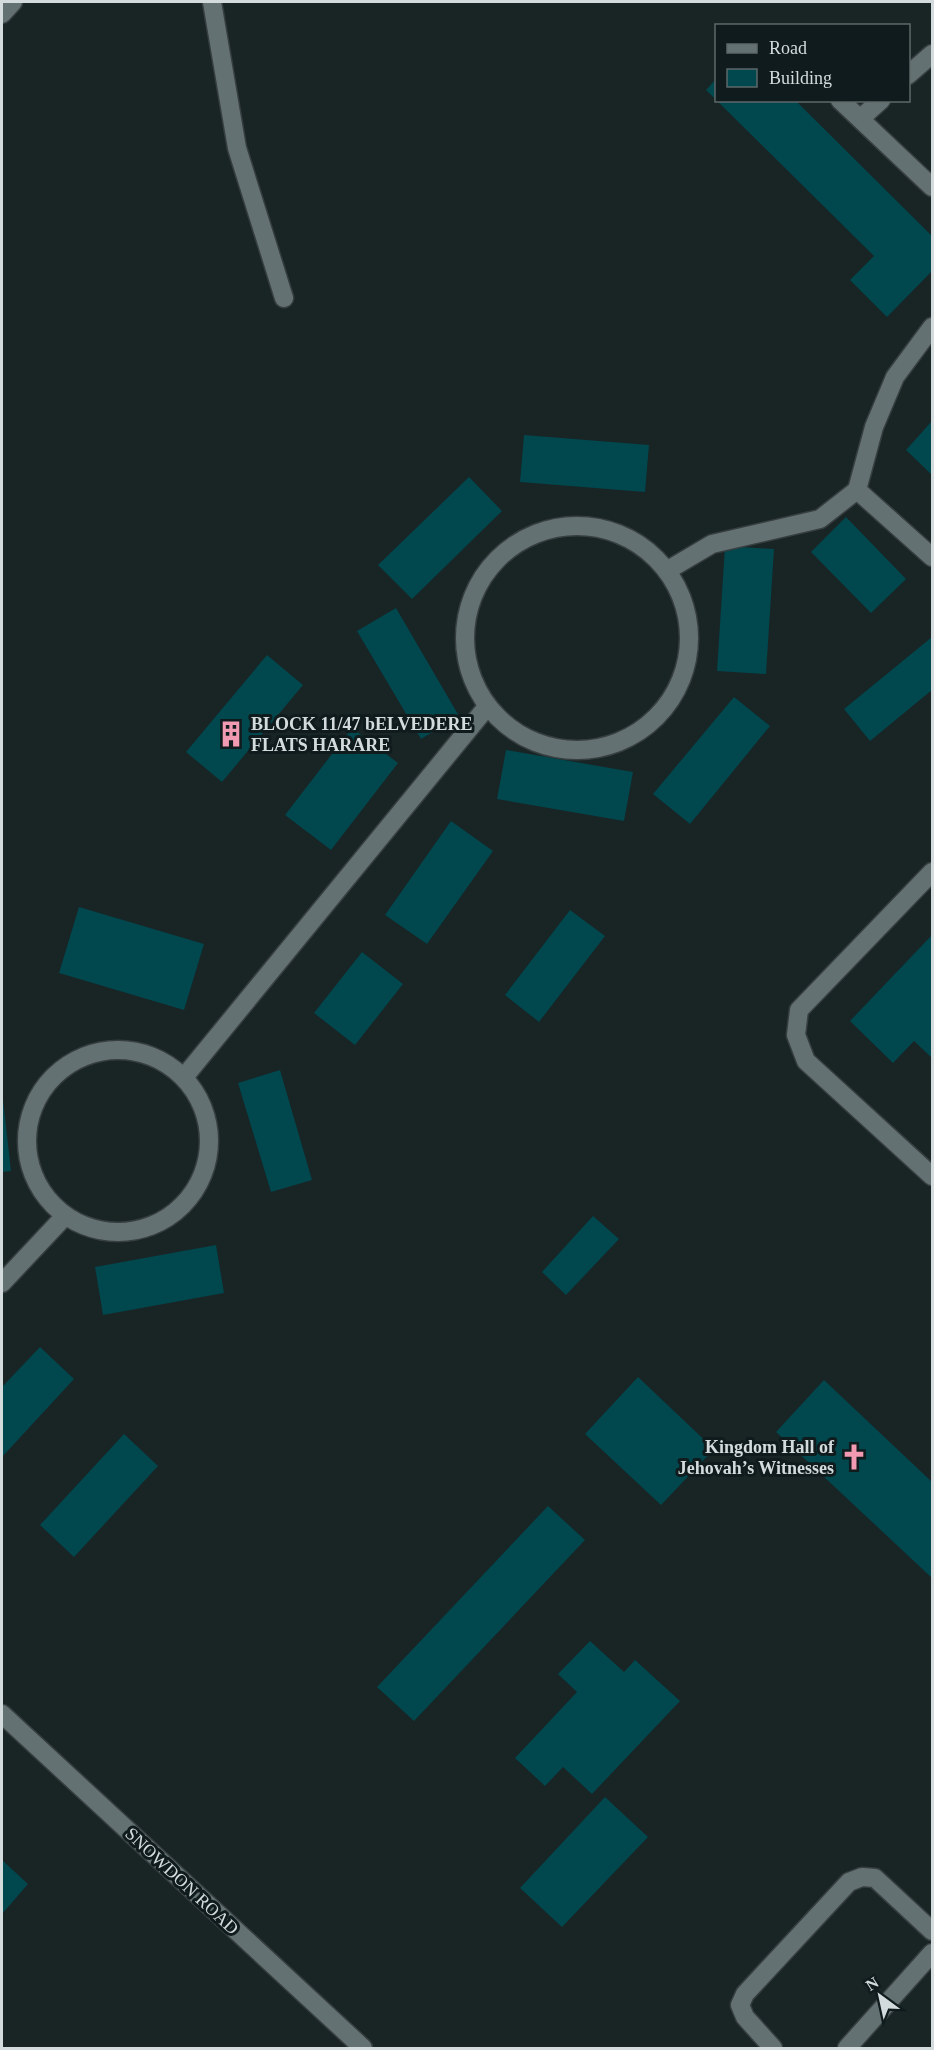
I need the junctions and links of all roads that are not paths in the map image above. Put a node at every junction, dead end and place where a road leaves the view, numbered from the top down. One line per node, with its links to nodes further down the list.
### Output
1 (13, 2): 3 (street)
2 (212, 2): 10 (street)
3 (2, 14)
4 (933, 54): 5 (street)
5 (910, 74)
6 (842, 102): 8 (street)
7 (878, 102): 8 (street)
8 (861, 118): 9 (street)
9 (933, 187)
10 (284, 298)
11 (933, 327): 12 (street)
12 (857, 490): 13 (street); 14 (street)
13 (933, 557)
14 (668, 570): 15 (street); 15 (street)
15 (486, 708): 17 (street)
16 (933, 872): 18 (street)
17 (185, 1076): 19 (street); 19 (street)
18 (933, 1176)
19 (64, 1217): 20 (street)
20 (2, 1283)
21 (2, 1714): 24 (street, SNOWDON ROAD)
22 (933, 1931): 25 (street)
23 (933, 1953): 26 (street)
24 (363, 2049)
25 (773, 2049)
26 (847, 2049)

